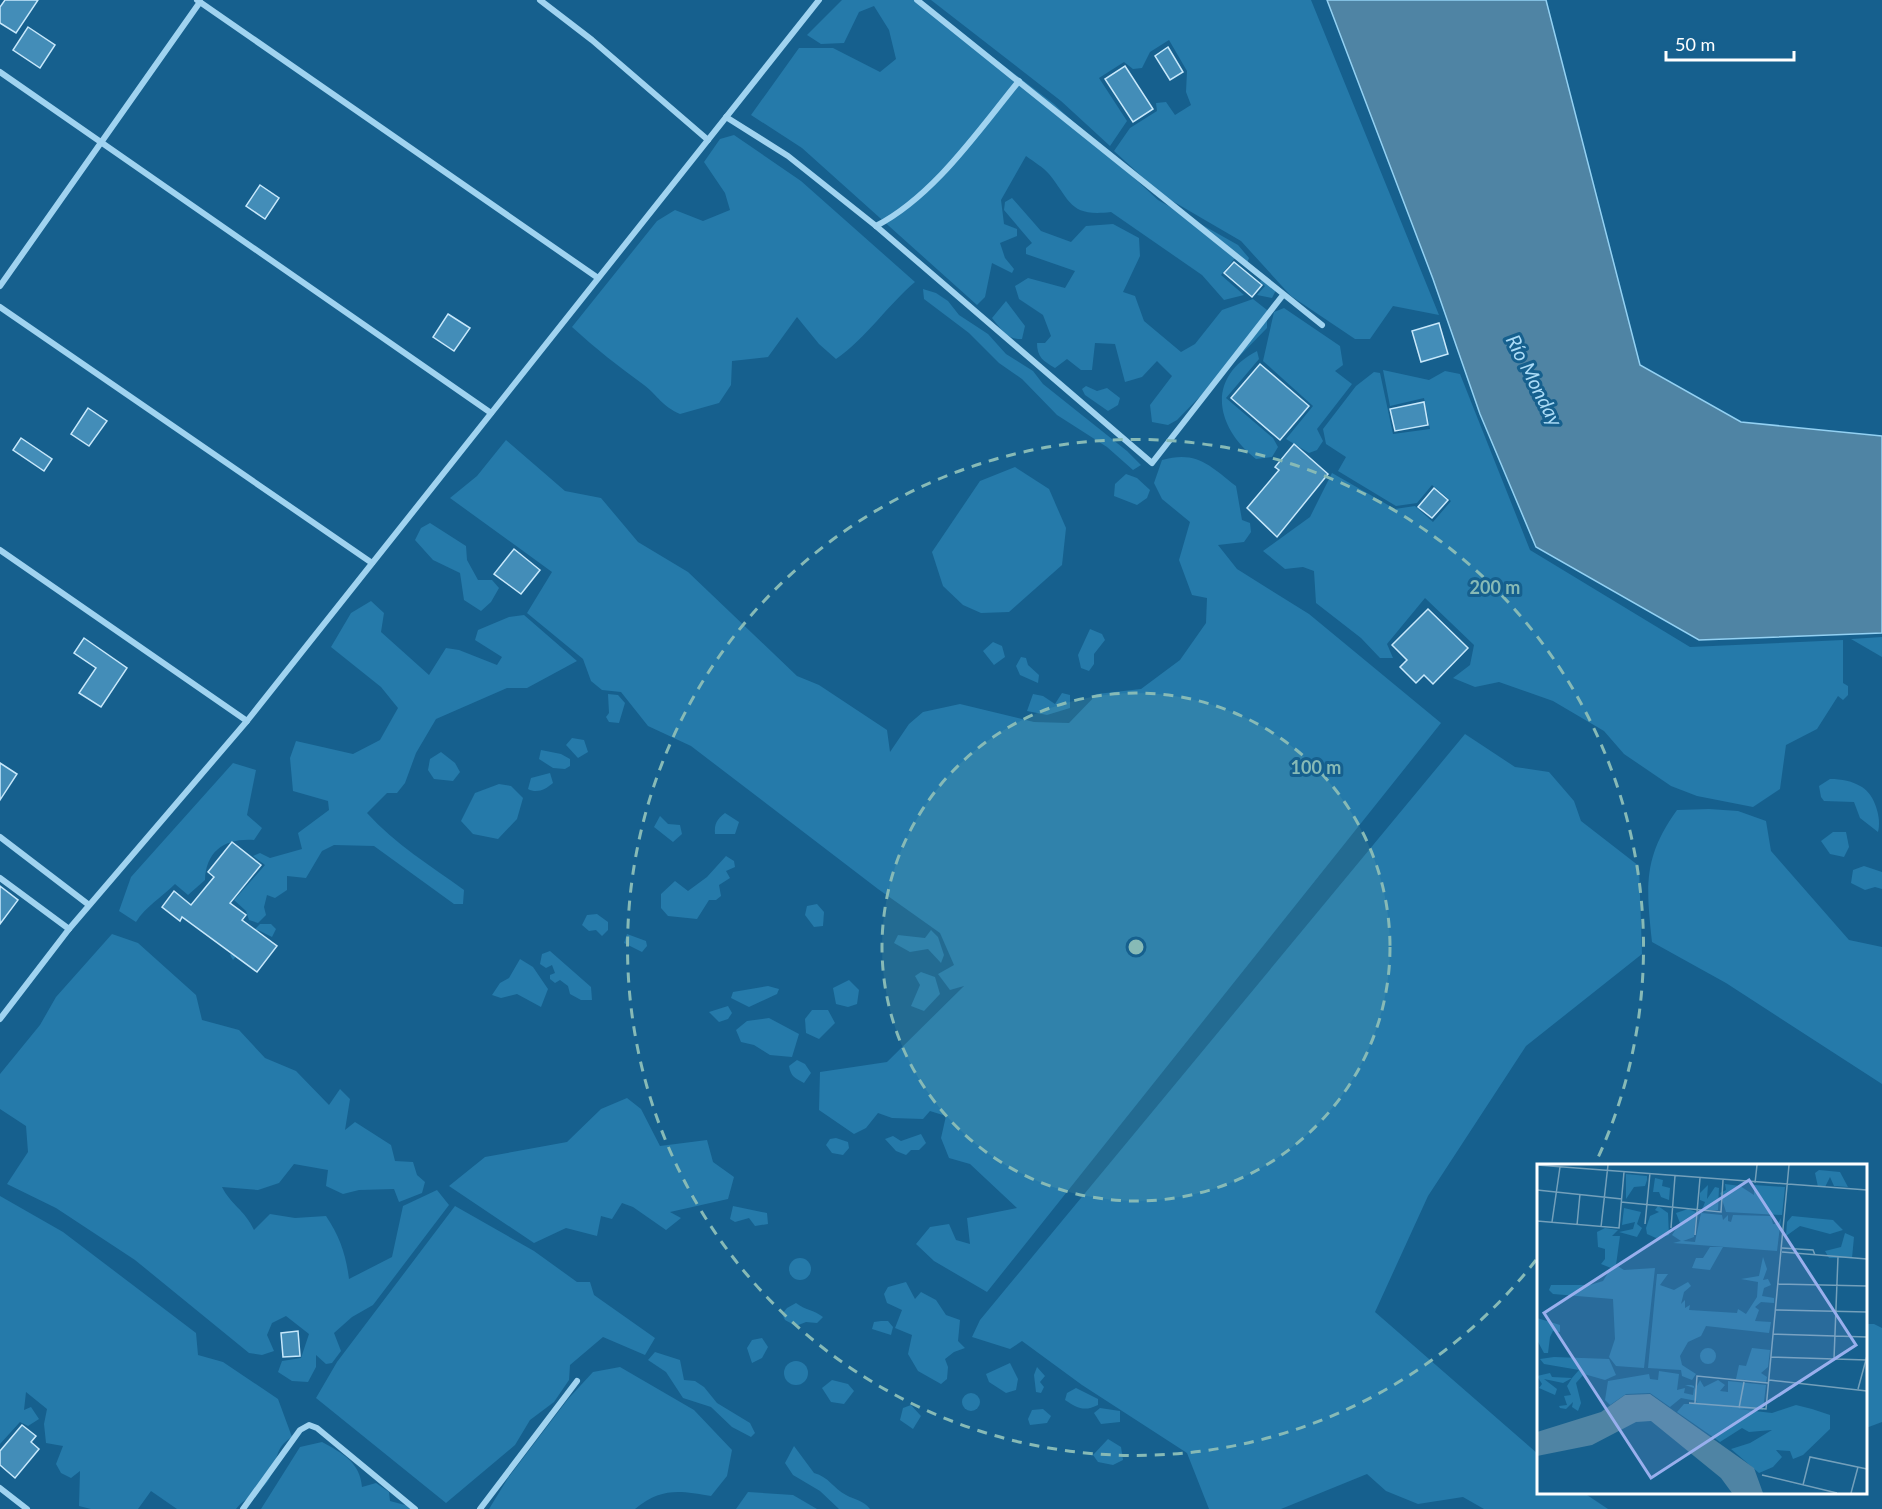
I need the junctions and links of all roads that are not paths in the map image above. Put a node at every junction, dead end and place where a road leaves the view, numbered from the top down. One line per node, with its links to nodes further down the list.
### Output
1 (540, 0): 8 (street)
2 (819, 0): 7 (street)
3 (917, 0): 6 (street)
4 (198, 1): 9 (street); 11 (street)
5 (0, 72): 9 (street)
6 (1019, 81): 10 (street); 13 (street)
7 (726, 117): 8 (street); 10 (street)
8 (708, 140): 11 (street)
9 (101, 142): 12 (street); 16 (street)
10 (876, 226): 13 (street)
11 (598, 278): 16 (street)
12 (0, 286)
13 (1283, 295): 15 (street)
14 (0, 307): 18 (street)
15 (1322, 325)
16 (491, 413): 18 (street)
17 (0, 550): 19 (street)
18 (372, 564): 19 (street)
19 (246, 721): 22 (street)
20 (0, 837): 22 (street)
21 (0, 878): 23 (street)
22 (89, 905): 23 (street)
23 (69, 929): 24 (street)
24 (0, 1019)
25 (577, 1381): 30 (street)
26 (0, 1488): 27 (street)
27 (27, 1509)
28 (243, 1509): 29 (street)
29 (415, 1509)
30 (480, 1509)

